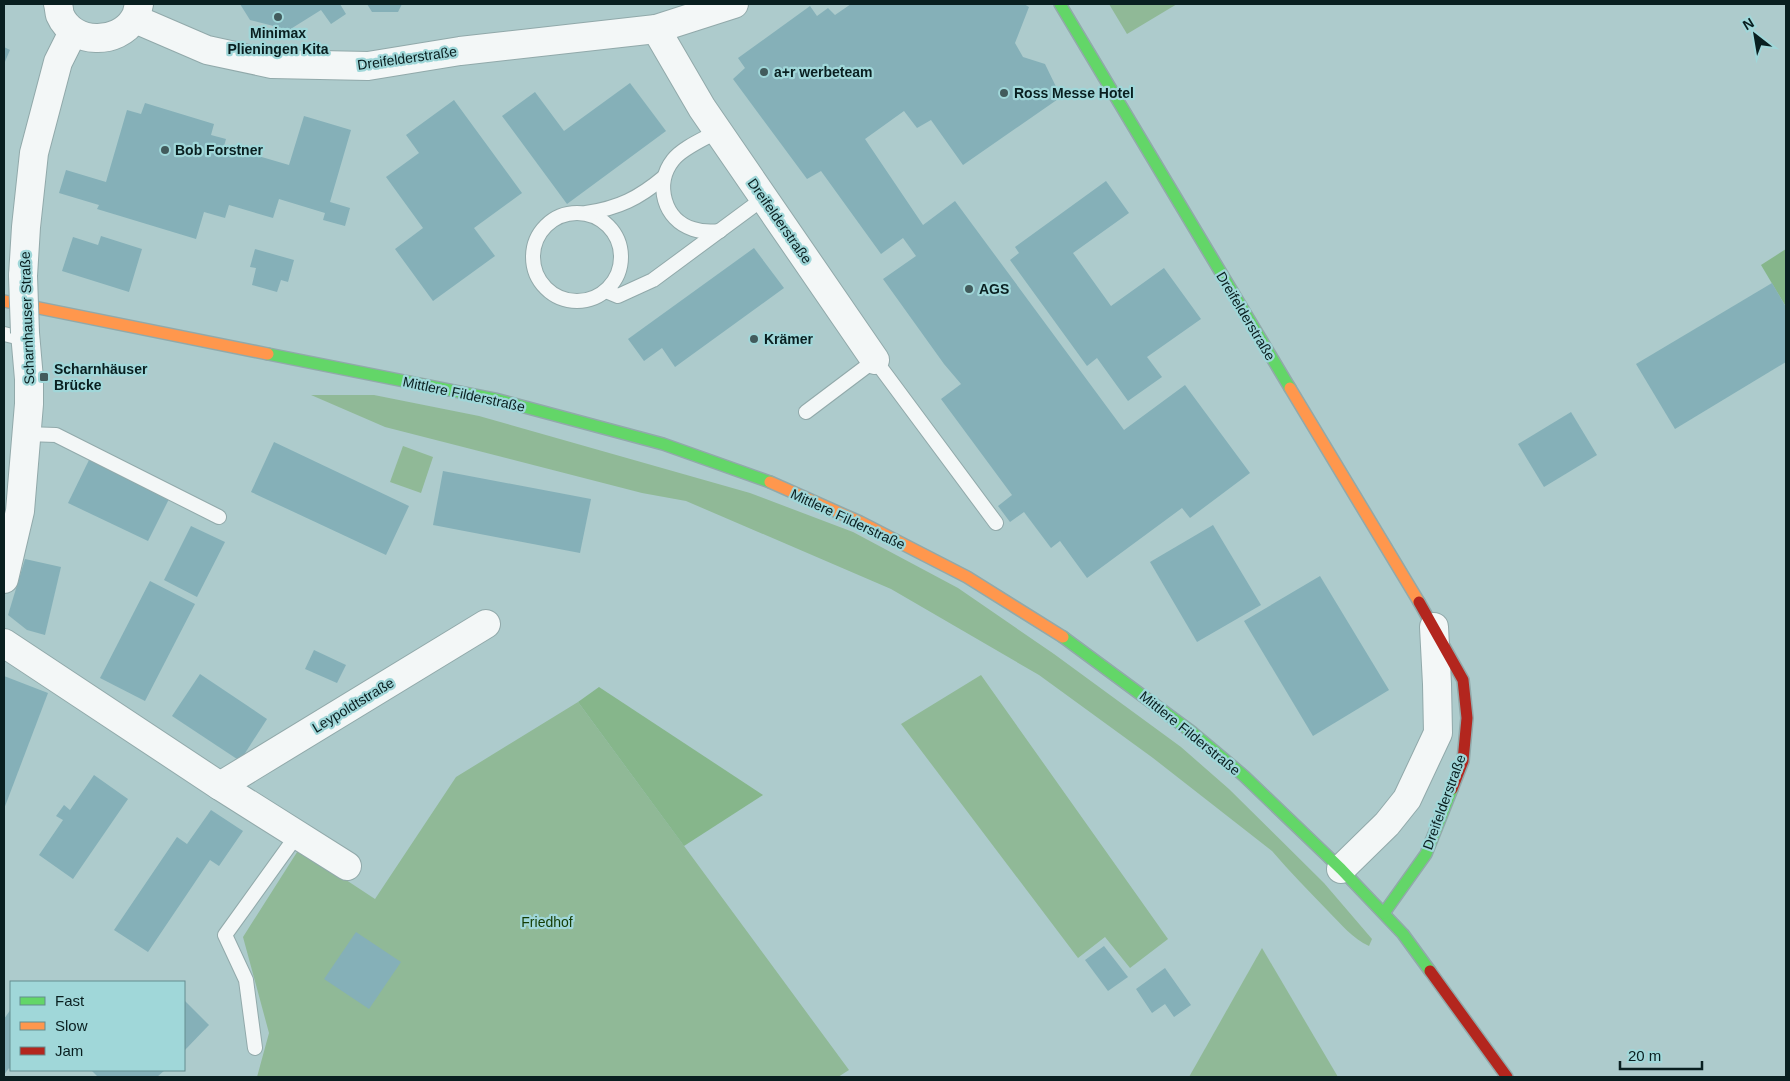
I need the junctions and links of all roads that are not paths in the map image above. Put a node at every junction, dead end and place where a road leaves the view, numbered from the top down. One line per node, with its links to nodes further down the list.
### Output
1 (58, 4): 6 (street)
2 (1060, 4): 23 (main road, Dreifelderstraße)
3 (725, 5): 5 (street, Dreifelderstraße)
4 (137, 11): 5 (street, Dreifelderstraße); 6 (street)
5 (656, 29): 7 (street, Dreifelderstraße)
6 (74, 32): 11 (street, Scharnhauser Straße)
7 (718, 130): 8 (lane); 9 (street, Dreifelderstraße)
8 (664, 176): 10 (lane); 12 (lane)
9 (764, 198): 12 (lane); 16 (street, Dreifelderstraße)
10 (586, 213): 13 (lane); 13 (lane)
11 (15, 226): 15 (street, Scharnhauser Straße, bridge)
12 (720, 231): 13 (lane)
13 (606, 291)
14 (4, 301): 28 (main road, Mittlere Filderstraße)
15 (18, 335): 18 (street, Scharnhauser Straße)
16 (875, 360): 17 (lane); 20 (lane)
17 (806, 412)
18 (26, 434): 19 (lane); 21 (street, Scharnhauser Straße)
19 (218, 517)
20 (996, 523)
21 (4, 579)
22 (486, 624): 25 (street, Leypoldtstraße)
23 (1434, 627): 28 (street, Dreifelderstraße); 29 (main road, Dreifelderstraße)
24 (4, 643): 25 (street)
25 (220, 786): 26 (street)
26 (297, 836): 27 (street); 30 (lane)
27 (347, 866)
28 (1341, 869): 29 (main road, Mittlere Filderstraße)
29 (1384, 913): 31 (main road, Mittlere Filderstraße)
30 (255, 1048)
31 (1507, 1077)

